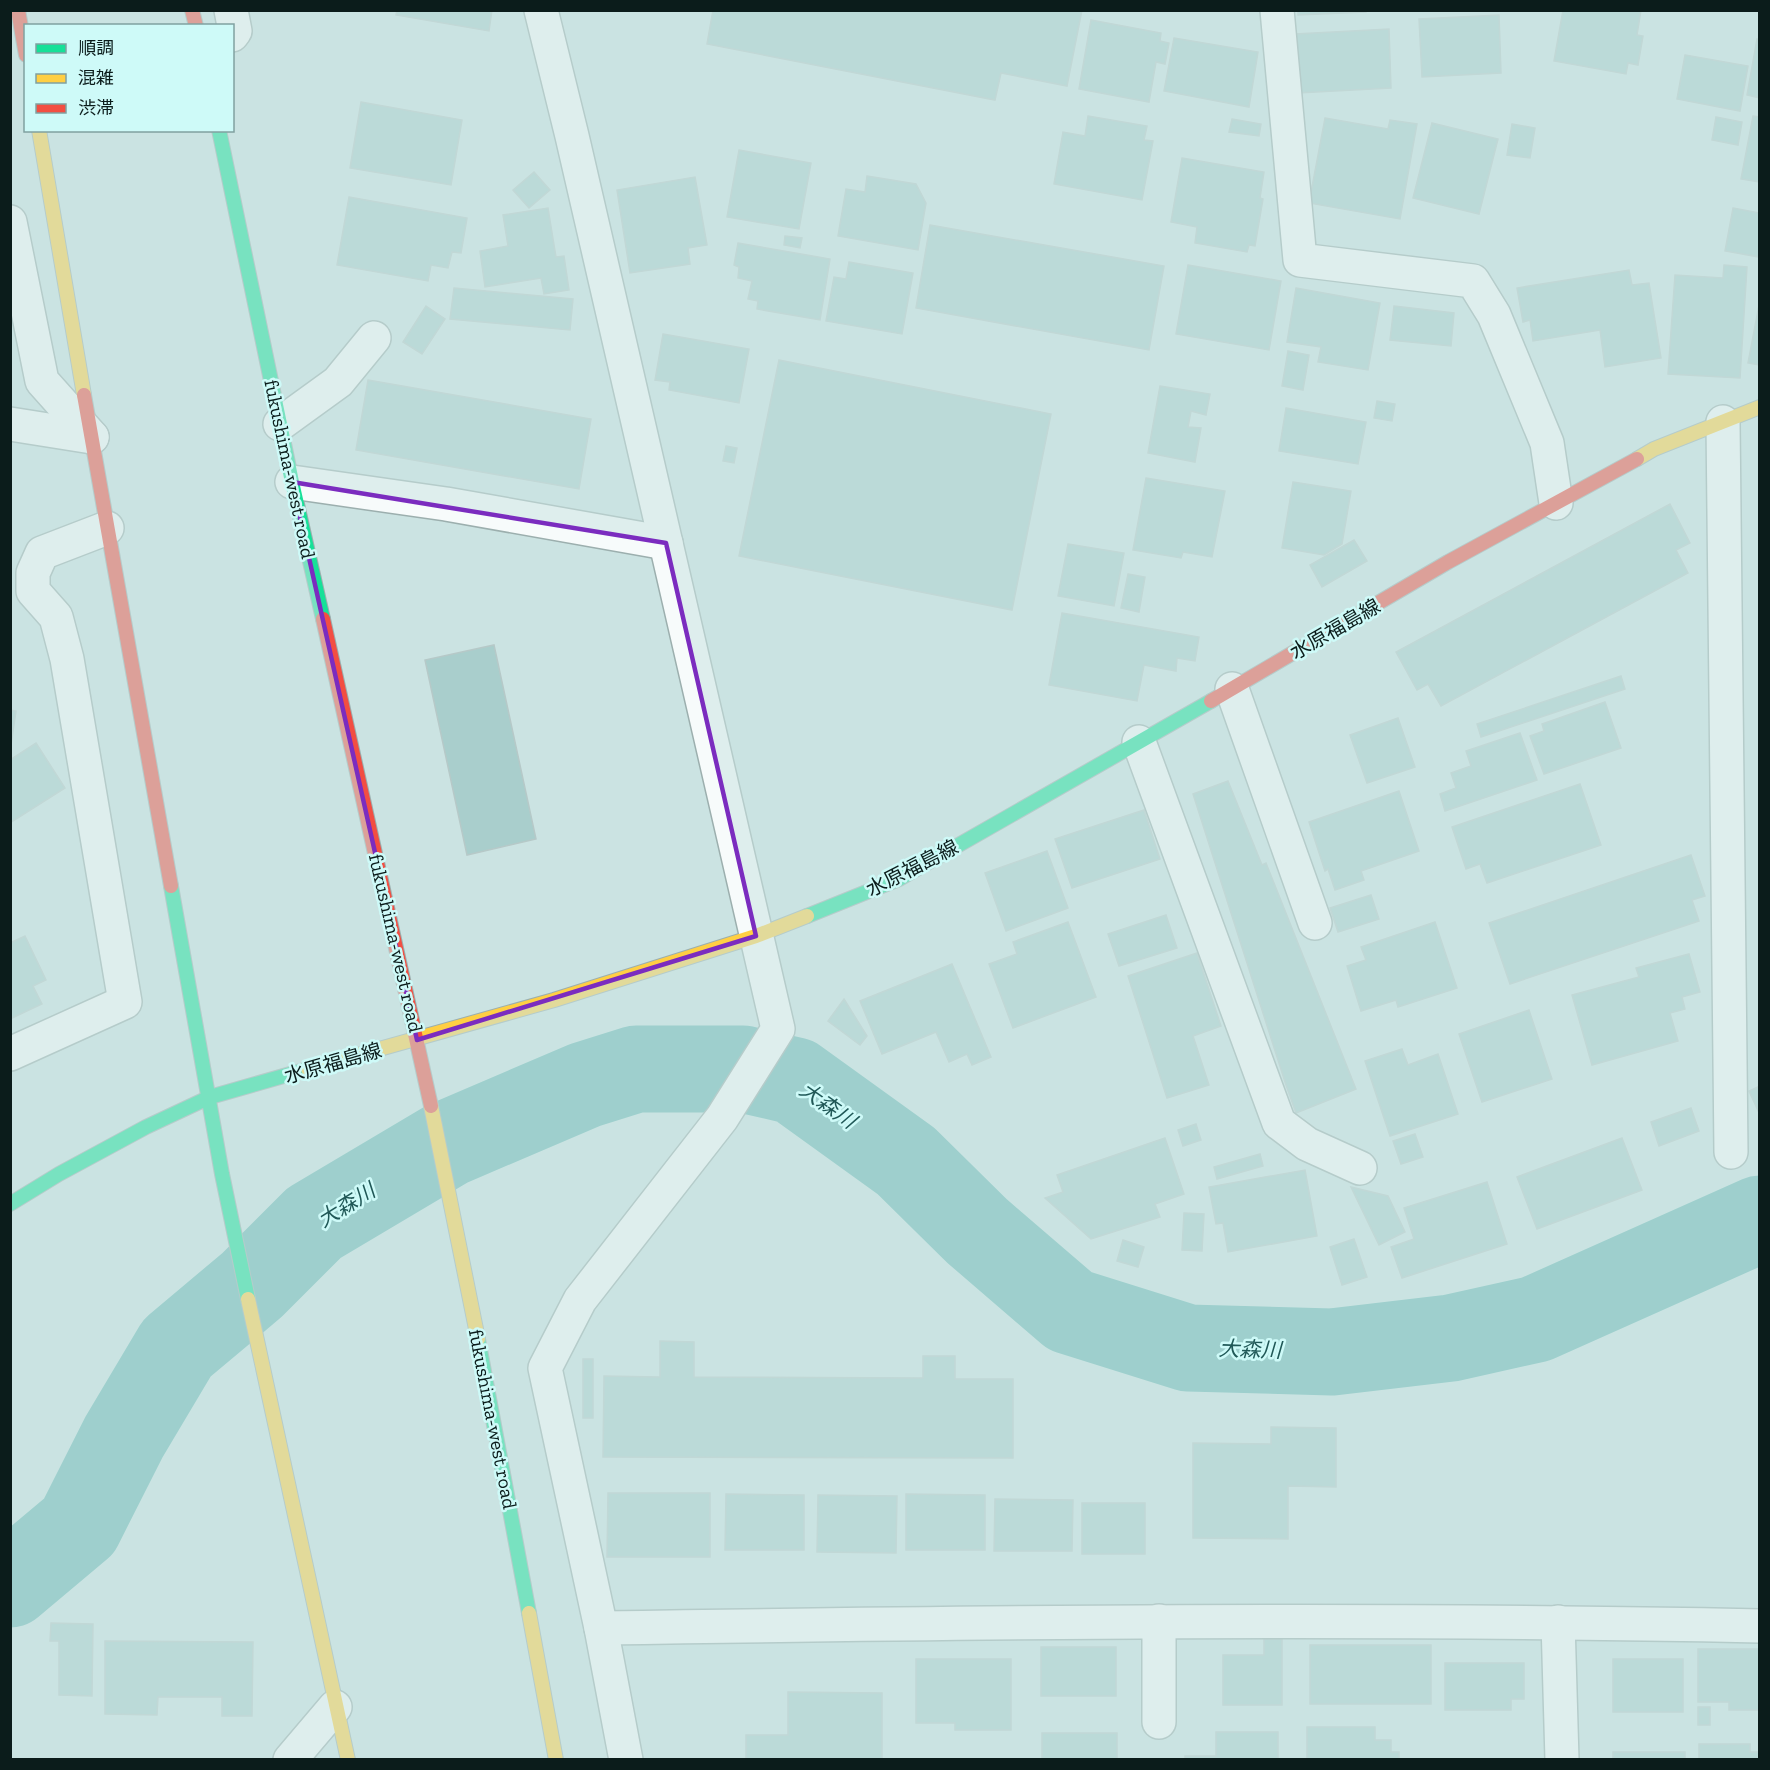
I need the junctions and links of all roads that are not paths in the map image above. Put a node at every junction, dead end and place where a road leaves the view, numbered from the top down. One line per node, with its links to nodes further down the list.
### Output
1 (18, 10): 4 (main road)
2 (541, 10): 17 (street)
3 (1277, 10): 15 (street)
4 (24, 44)
5 (39, 132): 13 (main road)
6 (219, 132): 12 (main road, fukushima-west road)
7 (10, 222): 13 (street)
8 (374, 338): 12 (street)
9 (1760, 407): 10 (main road, 水原福島線)
10 (1723, 422): 15 (main road, 水原福島線); 25 (street)
11 (10, 424): 13 (street)
12 (280, 424): 14 (main road, fukushima-west road)
13 (92, 437): 16 (main road)
14 (292, 482): 17 (street); 22 (main road, fukushima-west road)
15 (1556, 503): 18 (main road, 水原福島線)
16 (107, 528): 23 (street); 24 (main road)
17 (666, 543): 21 (street)
18 (1232, 689): 19 (main road, 水原福島線); 20 (street)
19 (1139, 742): 21 (main road, 水原福島線); 26 (street)
20 (1315, 923)
21 (756, 936): 22 (main road, 水原福島線); 31 (street)
22 (417, 1040): 24 (main road, 水原福島線); 36 (main road, fukushima-west road)
23 (10, 1054)
24 (210, 1097): 27 (main road, 水原福島線); 32 (main road)
25 (1731, 1152)
26 (1360, 1168)
27 (10, 1204)
28 (1159, 1621): 29 (street); 31 (street); 33 (street)
29 (1558, 1622): 30 (street); 38 (street)
30 (1760, 1626)
31 (601, 1628): 37 (street)
32 (334, 1707): 34 (street); 35 (main road)
33 (1159, 1722)
34 (290, 1760)
35 (348, 1760)
36 (556, 1760)
37 (626, 1760)
38 (1562, 1760)

